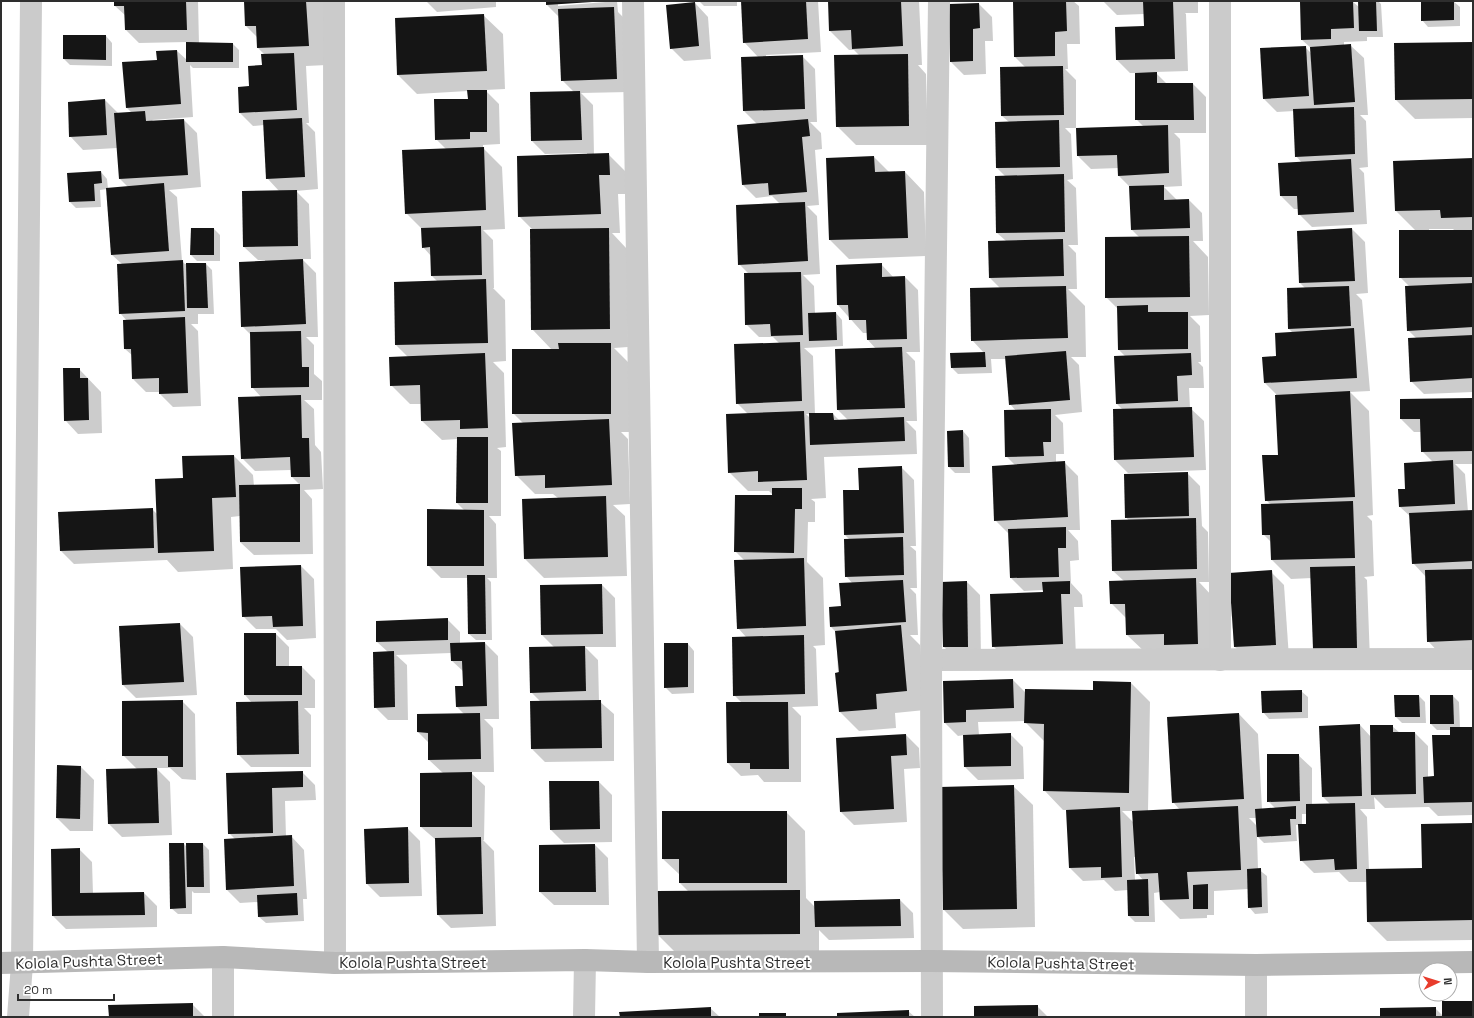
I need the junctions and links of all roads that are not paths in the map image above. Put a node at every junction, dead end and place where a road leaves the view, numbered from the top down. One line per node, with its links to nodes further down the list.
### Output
1 (31, 1): 16 (street)
2 (334, 1): 12 (street)
3 (633, 1): 13 (street)
4 (939, 1): 7 (street)
5 (1220, 1): 8 (street)
6 (1473, 659): 8 (street)
7 (931, 660): 8 (street); 11 (street)
8 (1220, 660)
9 (223, 957): 12 (main road, Kolola Pushta Street); 16 (main road, Kolola Pushta Street); 19 (street)
10 (585, 960): 12 (main road, Kolola Pushta Street); 13 (main road, Kolola Pushta Street); 20 (street)
11 (931, 961): 13 (main road, Kolola Pushta Street); 17 (main road, Kolola Pushta Street); 21 (street)
12 (335, 962)
13 (648, 962)
14 (1473, 962): 17 (main road, Kolola Pushta Street)
15 (1, 964): 16 (main road, Kolola Pushta Street)
16 (22, 964): 18 (street)
17 (1256, 965): 22 (street)
18 (18, 1017)
19 (222, 1017)
20 (584, 1017)
21 (932, 1017)
22 (1256, 1017)

